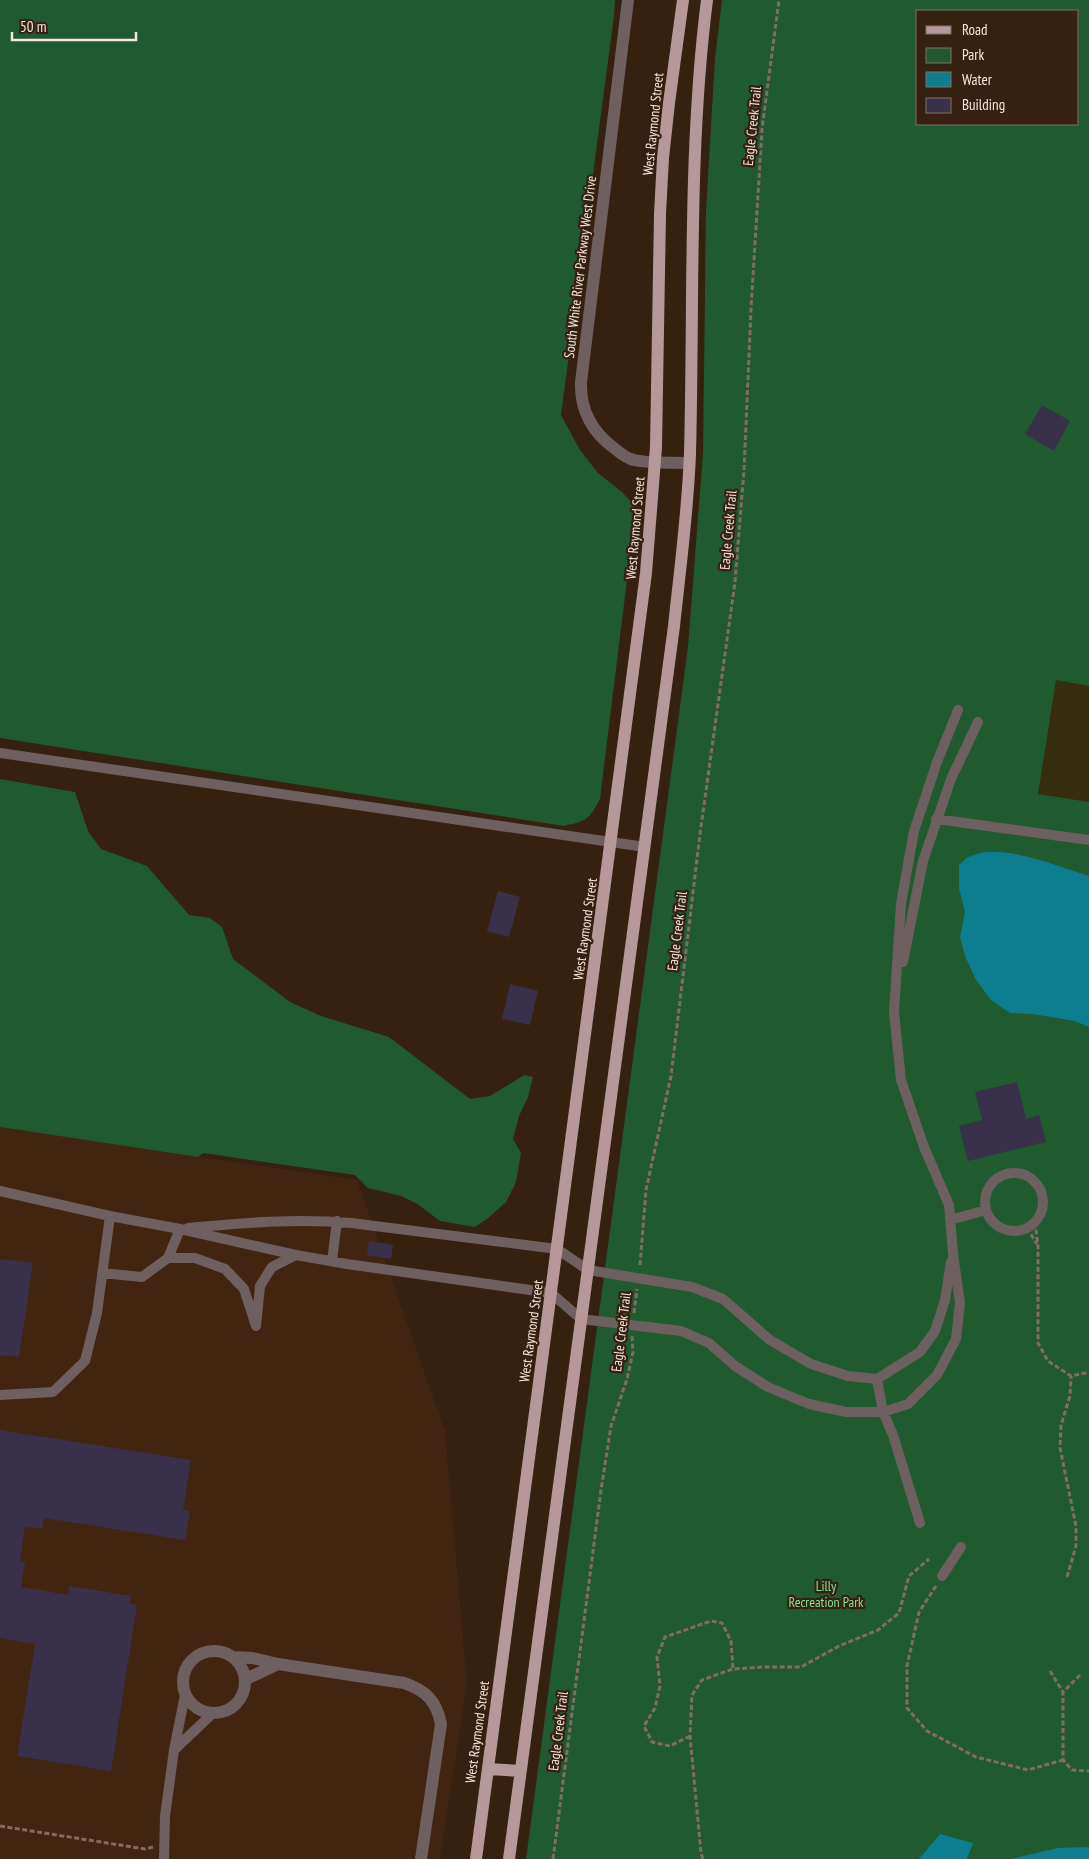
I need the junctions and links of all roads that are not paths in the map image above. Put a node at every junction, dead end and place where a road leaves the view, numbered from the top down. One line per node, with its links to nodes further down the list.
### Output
1 (628, 0): 4 (street, South White River Parkway West Drive)
2 (683, 0): 4 (main road, West Raymond Street)
3 (707, 0): 5 (main road)
4 (655, 462): 5 (street, South White River Parkway West Drive); 11 (main road, West Raymond Street)
5 (689, 463): 12 (main road)
6 (958, 710): 13 (lane)
7 (978, 722): 9 (lane)
8 (0, 753): 11 (lane)
9 (936, 819): 10 (lane); 13 (lane)
10 (1089, 840)
11 (612, 842): 12 (lane); 20 (main road, West Raymond Street)
12 (645, 848): 25 (main road)
13 (894, 1012): 17 (lane)
14 (0, 1191): 16 (lane)
15 (986, 1210): 15 (lane); 17 (lane)
16 (110, 1216): 19 (lane); 26 (lane)
17 (950, 1220): 21 (lane)
18 (337, 1222): 19 (lane); 20 (lane); 24 (lane)
19 (180, 1229): 22 (lane); 23 (lane)
20 (557, 1249): 25 (lane); 27 (main road, West Raymond Street)
21 (953, 1254): 29 (lane); 31 (lane)
22 (296, 1255): 23 (lane); 24 (lane)
23 (168, 1258): 26 (lane)
24 (332, 1261): 27 (lane)
25 (588, 1270): 28 (main road); 29 (lane)
26 (102, 1273): 30 (lane)
27 (551, 1293): 28 (lane); 41 (main road, West Raymond Street)
28 (581, 1319): 31 (lane); 42 (main road)
29 (877, 1379): 31 (lane)
30 (0, 1395)
31 (883, 1412): 32 (lane)
32 (920, 1523)
33 (961, 1547): 34 (lane)
34 (942, 1576)
35 (233, 1657): 36 (street); 37 (street); 38 (street)
36 (278, 1664): 37 (street); 44 (street)
37 (246, 1679): 39 (street)
38 (185, 1696): 39 (street); 40 (lane)
39 (212, 1714): 40 (lane)
40 (174, 1750): 43 (lane)
41 (488, 1769): 42 (main road); 45 (main road, West Raymond Street)
42 (521, 1771): 46 (main road)
43 (165, 1854)
44 (421, 1859)
45 (476, 1859)
46 (509, 1859)

